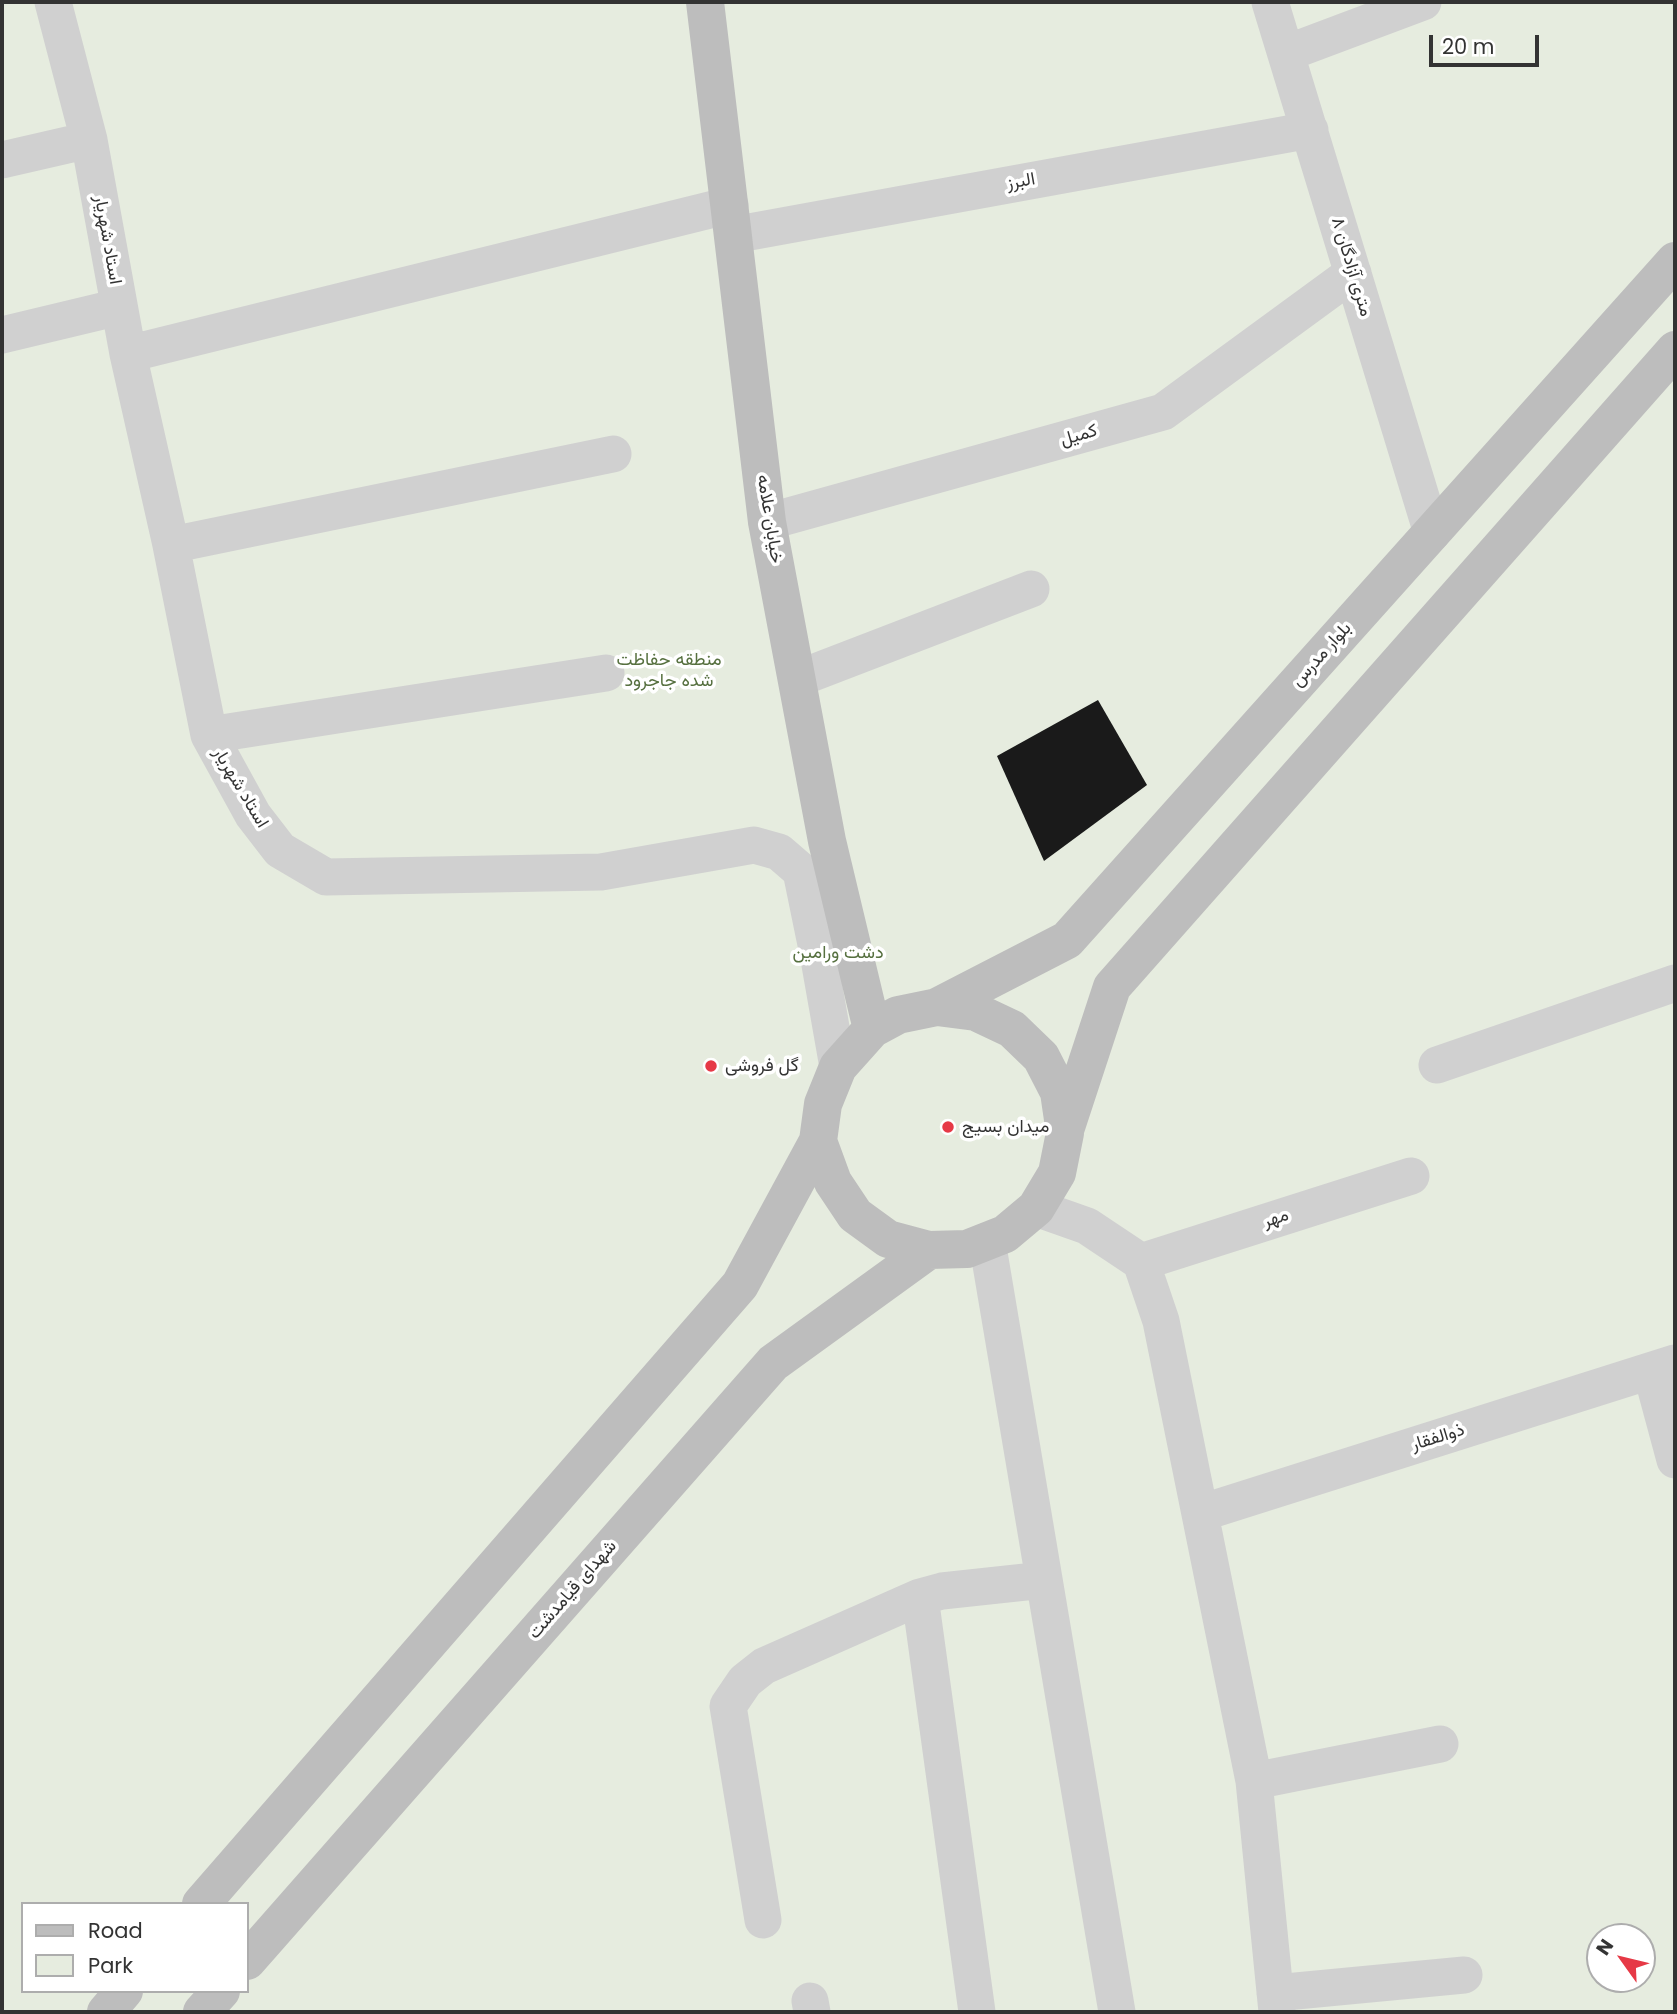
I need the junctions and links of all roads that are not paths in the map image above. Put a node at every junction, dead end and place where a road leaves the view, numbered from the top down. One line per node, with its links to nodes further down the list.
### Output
1 (53, 2): 7 (street, استاد شهریار)
2 (709, 2): 9 (main road, خیابان علامه)
3 (1270, 2): 5 (street, ۸ متری آزادگان)
4 (1423, 2): 5 (street)
5 (1287, 53): 6 (street, ۸ متری آزادگان)
6 (1310, 130): 9 (street, البرز); 11 (street, ۸ متری آزادگان)
7 (89, 140): 8 (street); 12 (street, استاد شهریار)
8 (2, 159)
9 (731, 220): 15 (street, البرز); 17 (main road, خیابان علامه)
10 (1675, 261): 18 (main road, بلوار مدرس)
11 (1353, 273): 17 (street, کمیل); 18 (street, ۸ متری آزادگان)
12 (120, 307): 13 (street); 15 (street, استاد شهریار)
13 (2, 335)
14 (1675, 350): 29 (main road)
15 (128, 354): 19 (street, استاد شهریار)
16 (613, 454): 19 (street)
17 (767, 522): 22 (main road, خیابان علامه)
18 (1432, 533): 25 (main road, بلوار مدرس)
19 (171, 545): 23 (street, استاد شهریار)
20 (1031, 589): 22 (street)
21 (606, 673): 23 (street)
22 (797, 679): 26 (main road, خیابان علامه)
23 (209, 735): 28 (street, استاد شهریار)
24 (1675, 983): 27 (street)
25 (937, 1007): 26 (main road); 29 (main road)
26 (872, 1029): 28 (main road)
27 (1437, 1065)
28 (838, 1067): 30 (main road)
29 (1065, 1133): 32 (main road)
30 (818, 1141): 34 (main road); 43 (main road)
31 (1411, 1176): 35 (street, مهر)
32 (1036, 1208): 33 (main road); 35 (street)
33 (987, 1241): 34 (main road); 39 (street)
34 (929, 1250): 45 (main road, شهدای قیامدشت)
35 (1141, 1262): 38 (street)
36 (1663, 1367): 37 (street); 38 (street, ذوالفقار)
37 (1675, 1460)
38 (1201, 1513): 42 (street)
39 (1044, 1580): 40 (street); 53 (street)
40 (920, 1597): 44 (street); 52 (street)
41 (1440, 1744): 42 (street)
42 (1254, 1781): 49 (street)
43 (203, 1902)
44 (762, 1920)
45 (248, 1960)
46 (1464, 1975): 49 (street)
47 (122, 1993): 50 (main road)
48 (218, 1993): 51 (main road)
49 (1276, 2003)
50 (106, 2012)
51 (202, 2012)
52 (977, 2012)
53 (1117, 2012)

